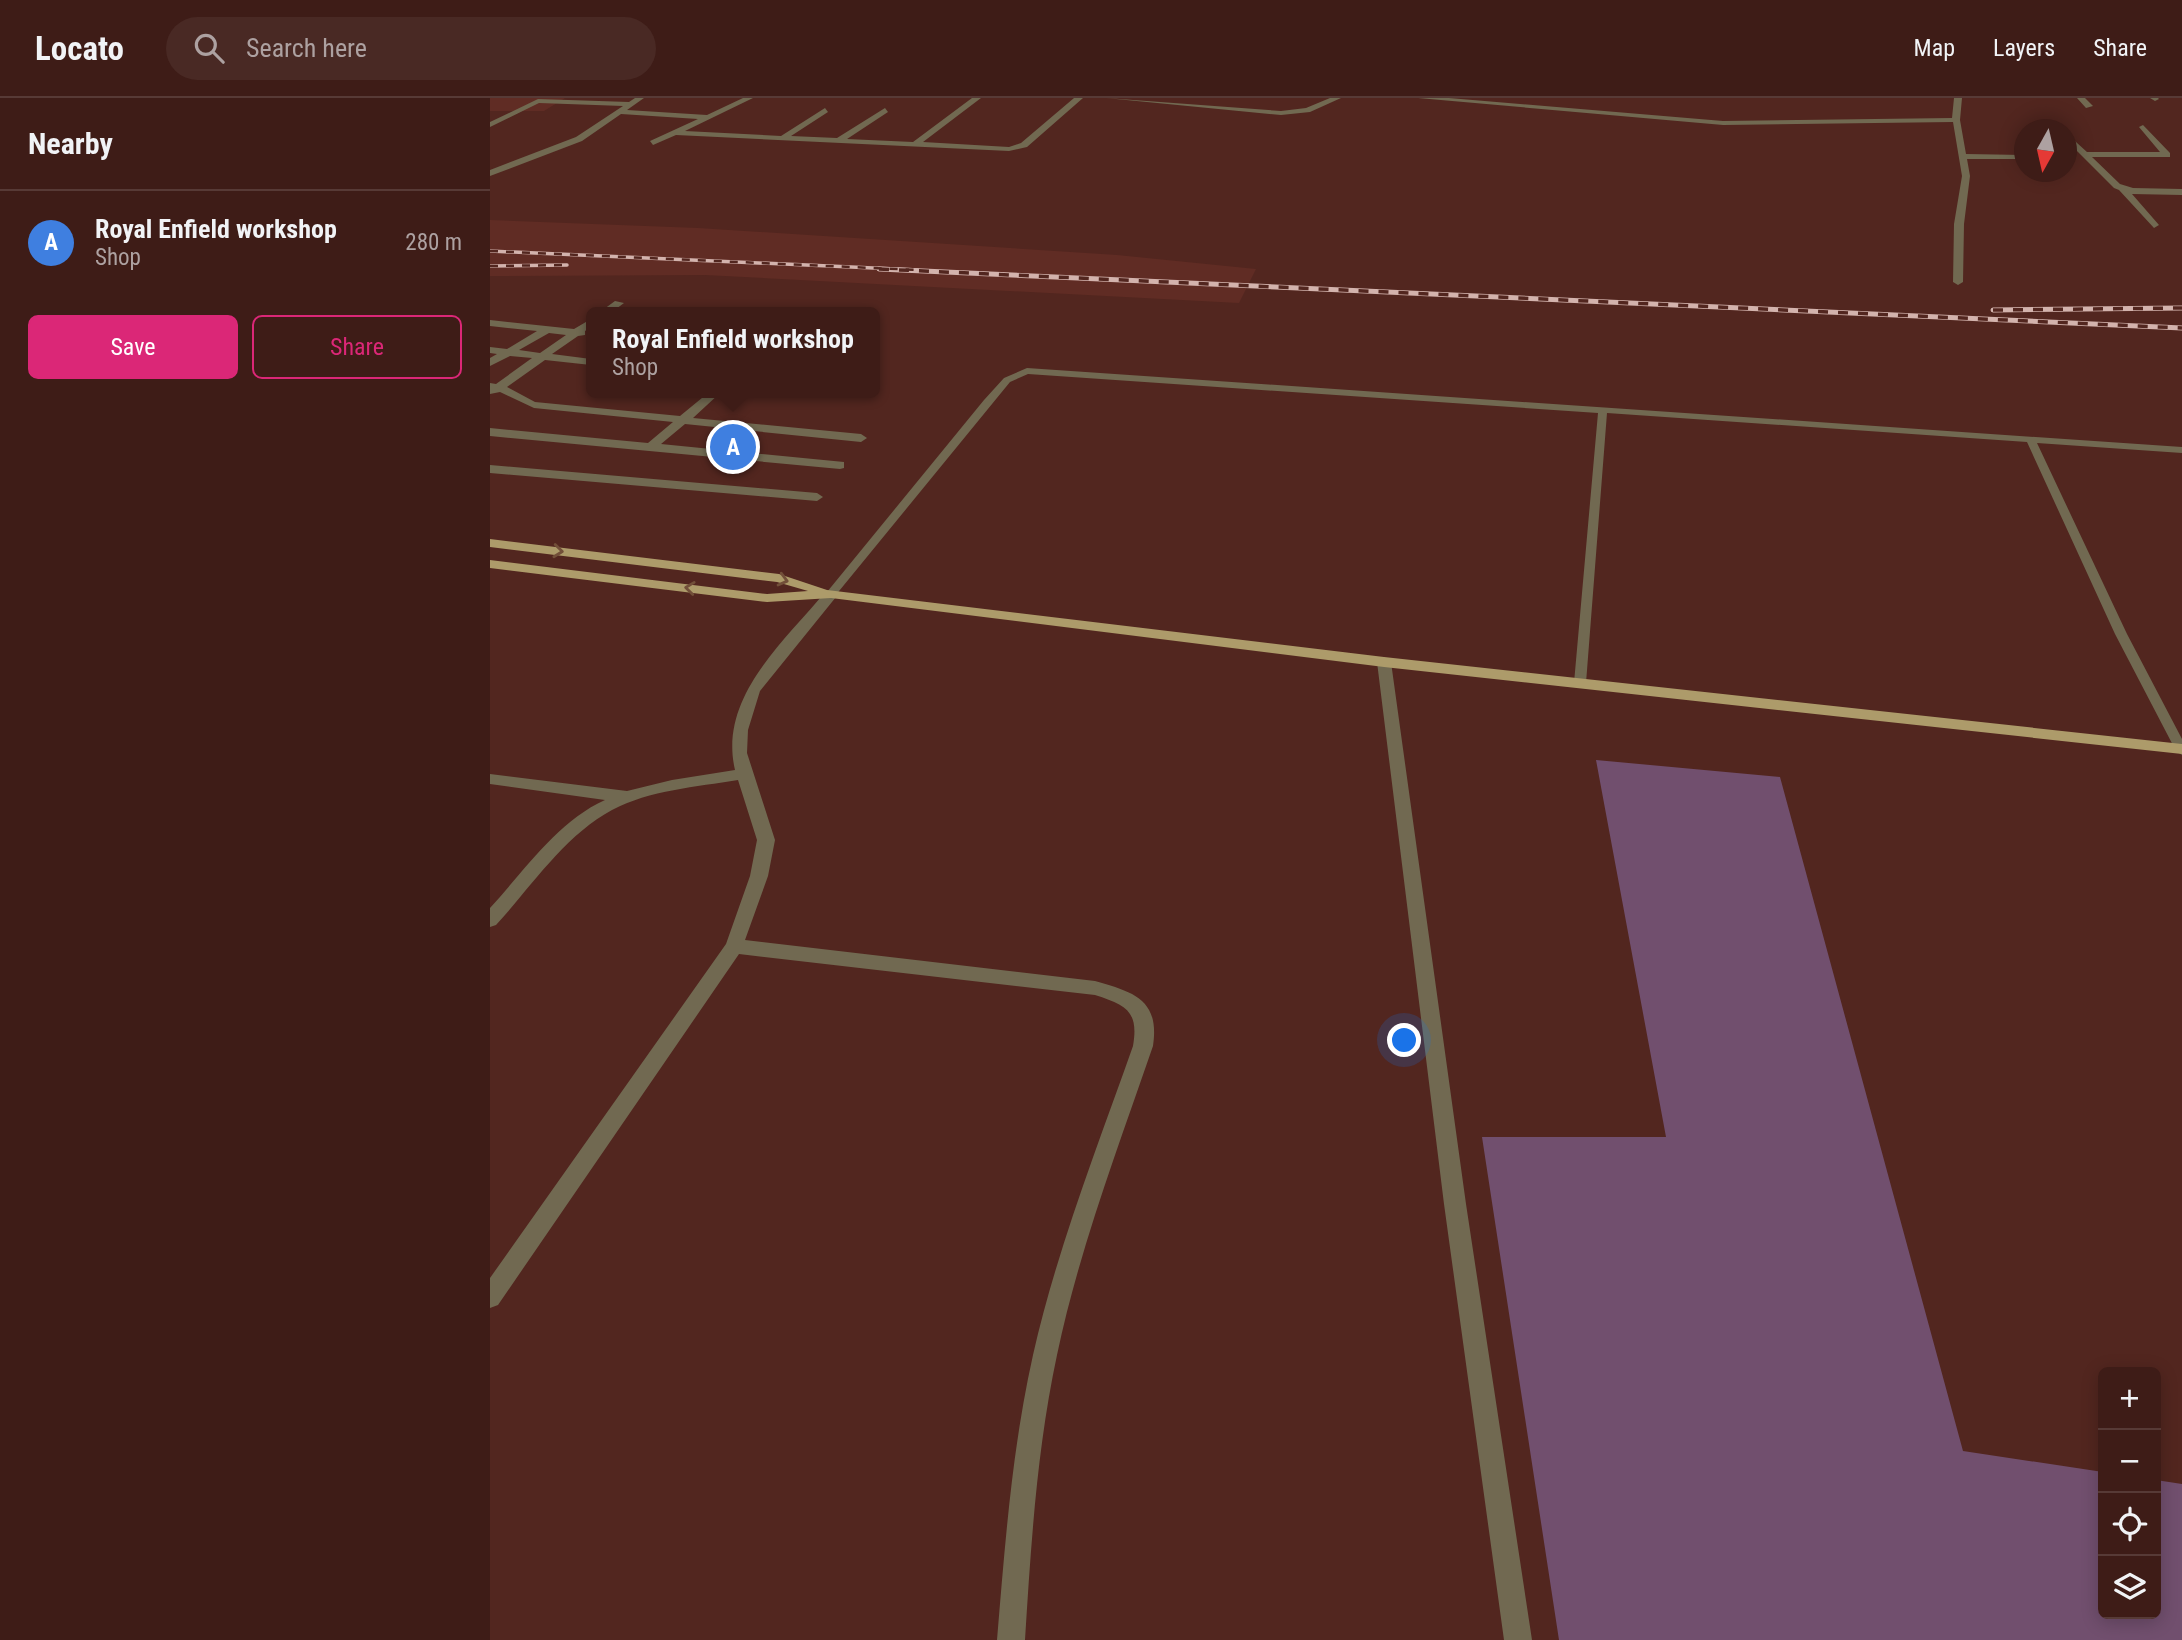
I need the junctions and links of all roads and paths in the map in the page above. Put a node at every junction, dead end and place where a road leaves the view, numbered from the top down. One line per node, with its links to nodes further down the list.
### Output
1 (640, 98): 11 (street)
2 (749, 98): 16 (street)
3 (977, 98): 24 (street)
4 (1079, 98): 24 (street)
5 (1110, 98): 6 (street)
6 (1337, 98)
7 (1422, 98): 17 (street)
8 (1958, 98): 17 (street)
9 (2081, 98): 12 (street)
10 (538, 99): 11 (street); 18 (street)
11 (631, 104): 15 (street)
12 (2089, 106)
13 (825, 110): 21 (street)
14 (885, 110): 22 (street)
15 (619, 112): 16 (street); 29 (street)
16 (708, 117): 20 (street)
17 (1956, 120): 26 (street)
18 (490, 125)
19 (2143, 127): 27 (street)
20 (674, 133): 21 (street); 23 (street)
21 (781, 139): 22 (street)
22 (837, 142): 24 (street)
23 (653, 143)
24 (913, 146)
25 (2077, 147): 27 (street)
26 (1963, 156): 28 (street); 33 (street)
27 (2084, 156): 30 (street)
28 (2014, 157)
29 (490, 173)
30 (2123, 189): 31 (street); 32 (street)
31 (2182, 192)
32 (2154, 225)
33 (1958, 282)
34 (619, 303): 35 (street)
35 (613, 307)
36 (490, 323): 38 (street)
37 (586, 325): 39 (street)
38 (548, 329): 39 (street); 42 (street)
39 (576, 332): 40 (street); 43 (street)
40 (586, 333)
41 (490, 350): 42 (street)
42 (508, 352): 43 (street); 45 (street)
43 (541, 356): 44 (street); 46 (street)
44 (586, 361)
45 (490, 363)
46 (493, 388): 49 (street)
47 (709, 398): 49 (street)
48 (1603, 410): 52 (lane); 60 (lane); 62 (lane)
49 (681, 422): 51 (street); 53 (street)
50 (490, 432): 53 (street)
51 (861, 438)
52 (2030, 439): 54 (lane); 63 (lane)
53 (648, 449): 55 (street)
54 (2182, 450)
55 (840, 465)
56 (490, 469): 57 (street)
57 (817, 497)
58 (490, 544): 60 (main road, one-way to 60)
59 (490, 564): 60 (main road, one-way to 59)
60 (831, 594): 61 (main road); 64 (street)
61 (1384, 662): 62 (main road); 71 (street)
62 (1580, 683): 63 (main road)
63 (2182, 749)
64 (744, 774): 66 (street); 68 (street)
65 (490, 779): 66 (street)
66 (631, 798): 67 (street)
67 (490, 920)
68 (734, 946): 69 (street); 70 (street)
69 (490, 1297)
70 (1011, 1640)
71 (1518, 1640)

